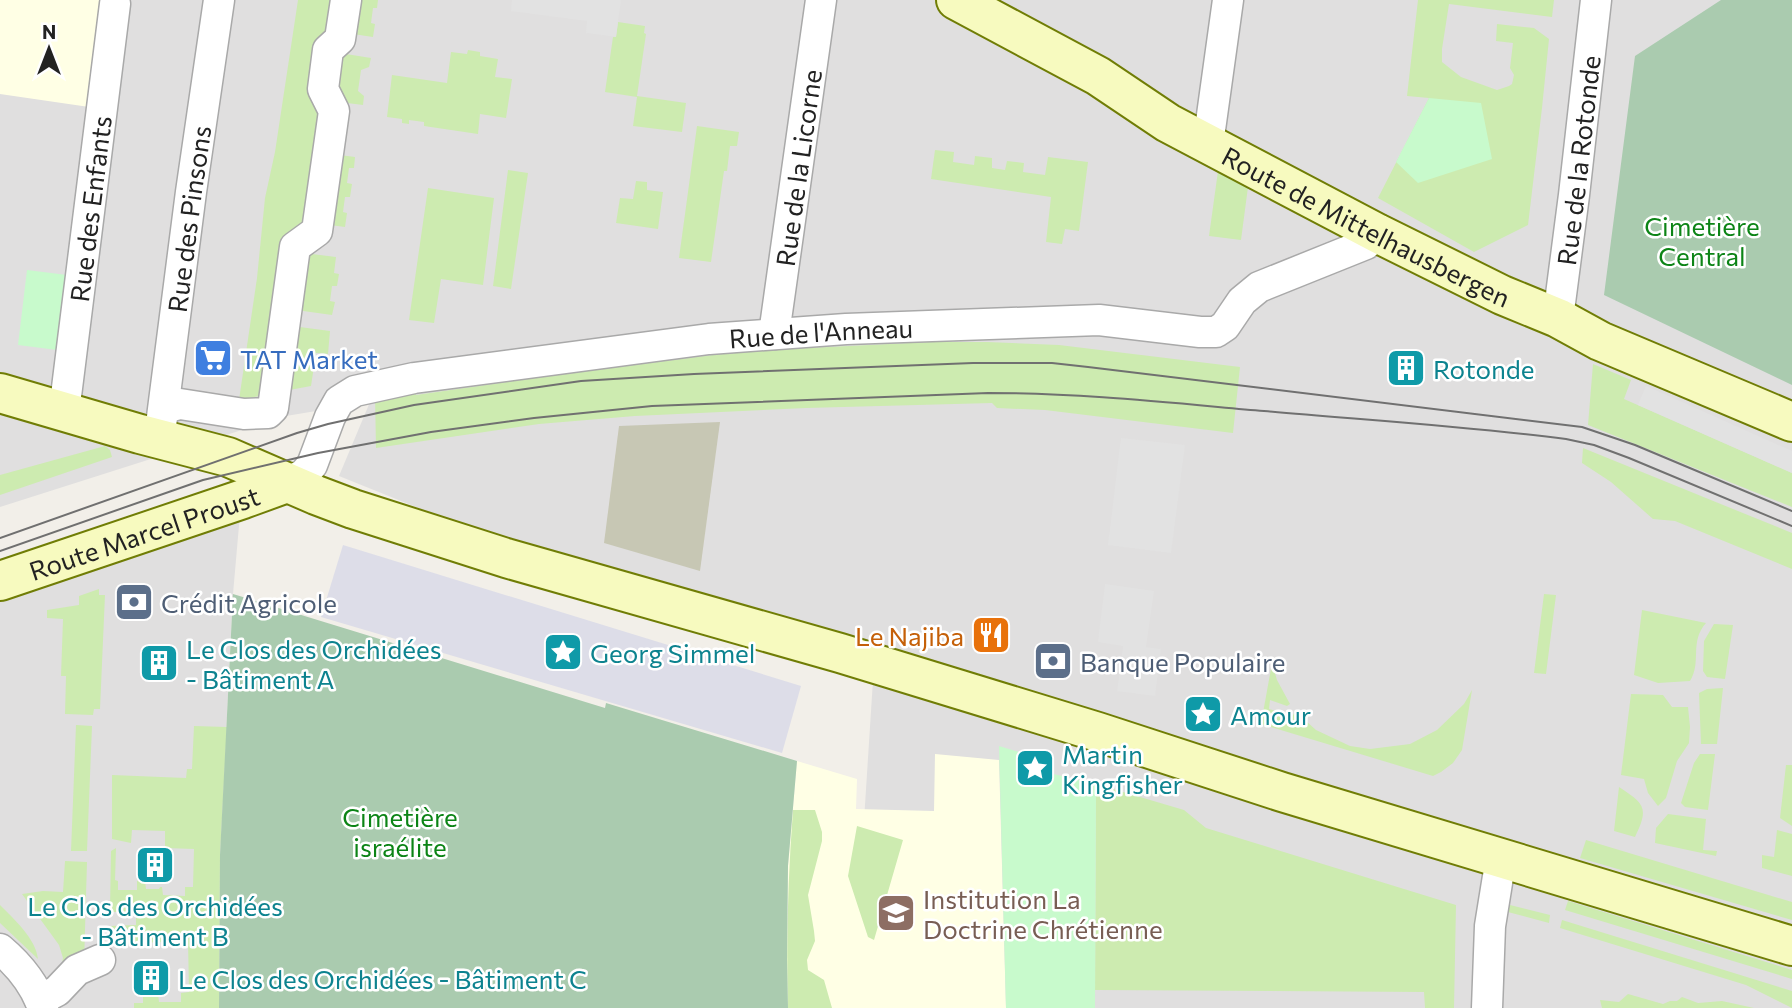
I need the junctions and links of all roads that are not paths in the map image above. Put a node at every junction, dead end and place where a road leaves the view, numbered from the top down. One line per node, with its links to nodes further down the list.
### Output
1 (219, 0): 15 (street, Rue des Pinsons)
2 (346, 0): 15 (street)
3 (821, 0): 11 (street, Rue de la Licorne)
4 (1228, 0): 8 (street)
5 (1596, 0): 10 (street, Rue de la Rotonde)
6 (115, 4): 13 (street, Rue des Enfants)
7 (976, 5): 8 (main road, Route de Mittelhausbergen)
8 (1208, 144): 9 (main road, Route de Mittelhausbergen)
9 (1377, 233): 10 (main road, Route de Mittelhausbergen); 11 (street, Rue de l'Anneau)
10 (1558, 318): 14 (main road, Route de Mittelhausbergen)
11 (774, 334): 16 (street, Rue de l'Anneau)
12 (0, 393): 13 (main road)
13 (64, 412): 15 (main road)
14 (1792, 422)
15 (161, 423): 16 (main road)
16 (287, 483): 17 (main road, Route Marcel Proust); 18 (main road)
17 (0, 581)
18 (1501, 858): 19 (main road); 23 (street)
19 (1792, 946)
20 (0, 949): 22 (street)
21 (100, 960): 22 (street)
22 (41, 1004)
23 (1487, 1008)

